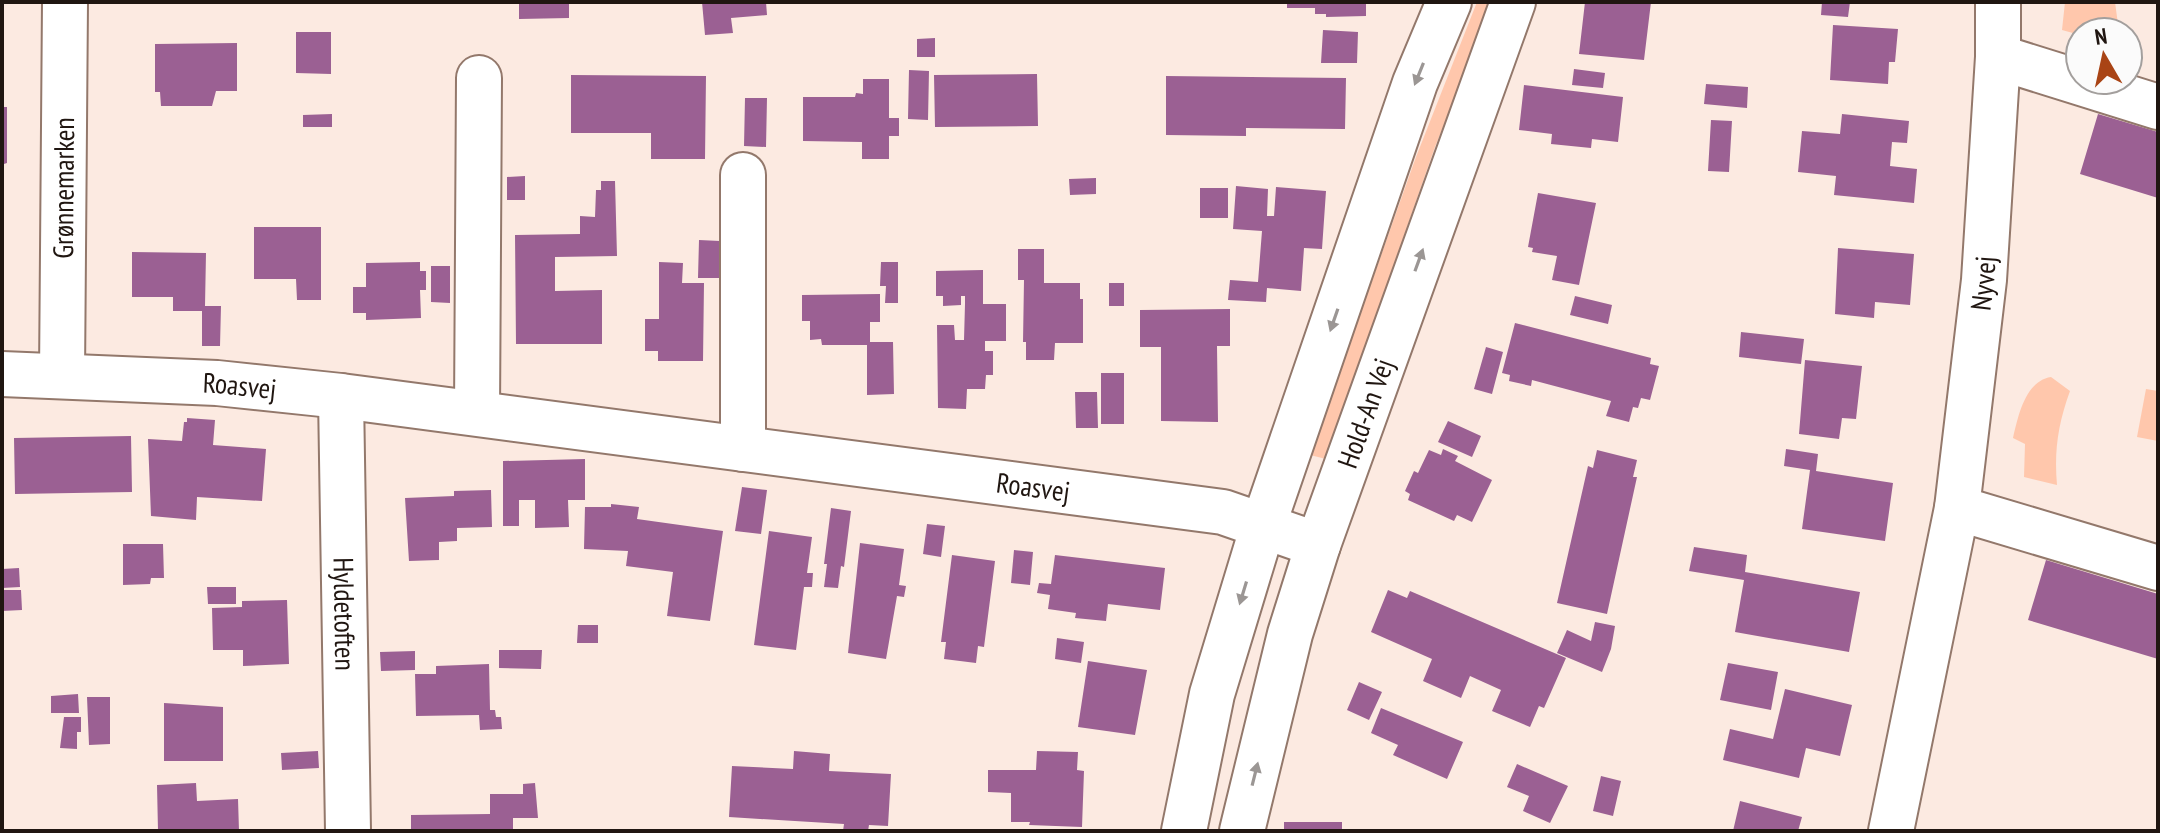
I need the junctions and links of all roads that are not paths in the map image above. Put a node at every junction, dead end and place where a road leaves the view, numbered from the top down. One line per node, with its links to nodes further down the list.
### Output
1 (65, 2): 10 (street, Grønnemarken)
2 (1449, 2): 15 (street, one-way to 15)
3 (1513, 2): 16 (street, Hold-An Vej, one-way to 3)
4 (1998, 2): 5 (street, Nyvej)
5 (1998, 57): 7 (street); 14 (street, Nyvej)
6 (479, 78): 12 (street)
7 (2158, 107)
8 (743, 175): 13 (street)
9 (2, 374): 10 (street, Roasvej)
10 (62, 376): 11 (street, Roasvej)
11 (341, 396): 12 (street, Roasvej); 18 (street, Hyldetoften)
12 (477, 413): 13 (street, Roasvej)
13 (743, 449): 15 (street, Roasvej)
14 (1957, 508): 17 (street); 21 (street, Nyvej)
15 (1263, 526): 16 (street, Roasvej); 19 (street, one-way to 19)
16 (1318, 545): 20 (street, Hold-An Vej, one-way to 16)
17 (2158, 568)
18 (348, 831)
19 (1184, 831)
20 (1242, 831)
21 (1891, 831)

